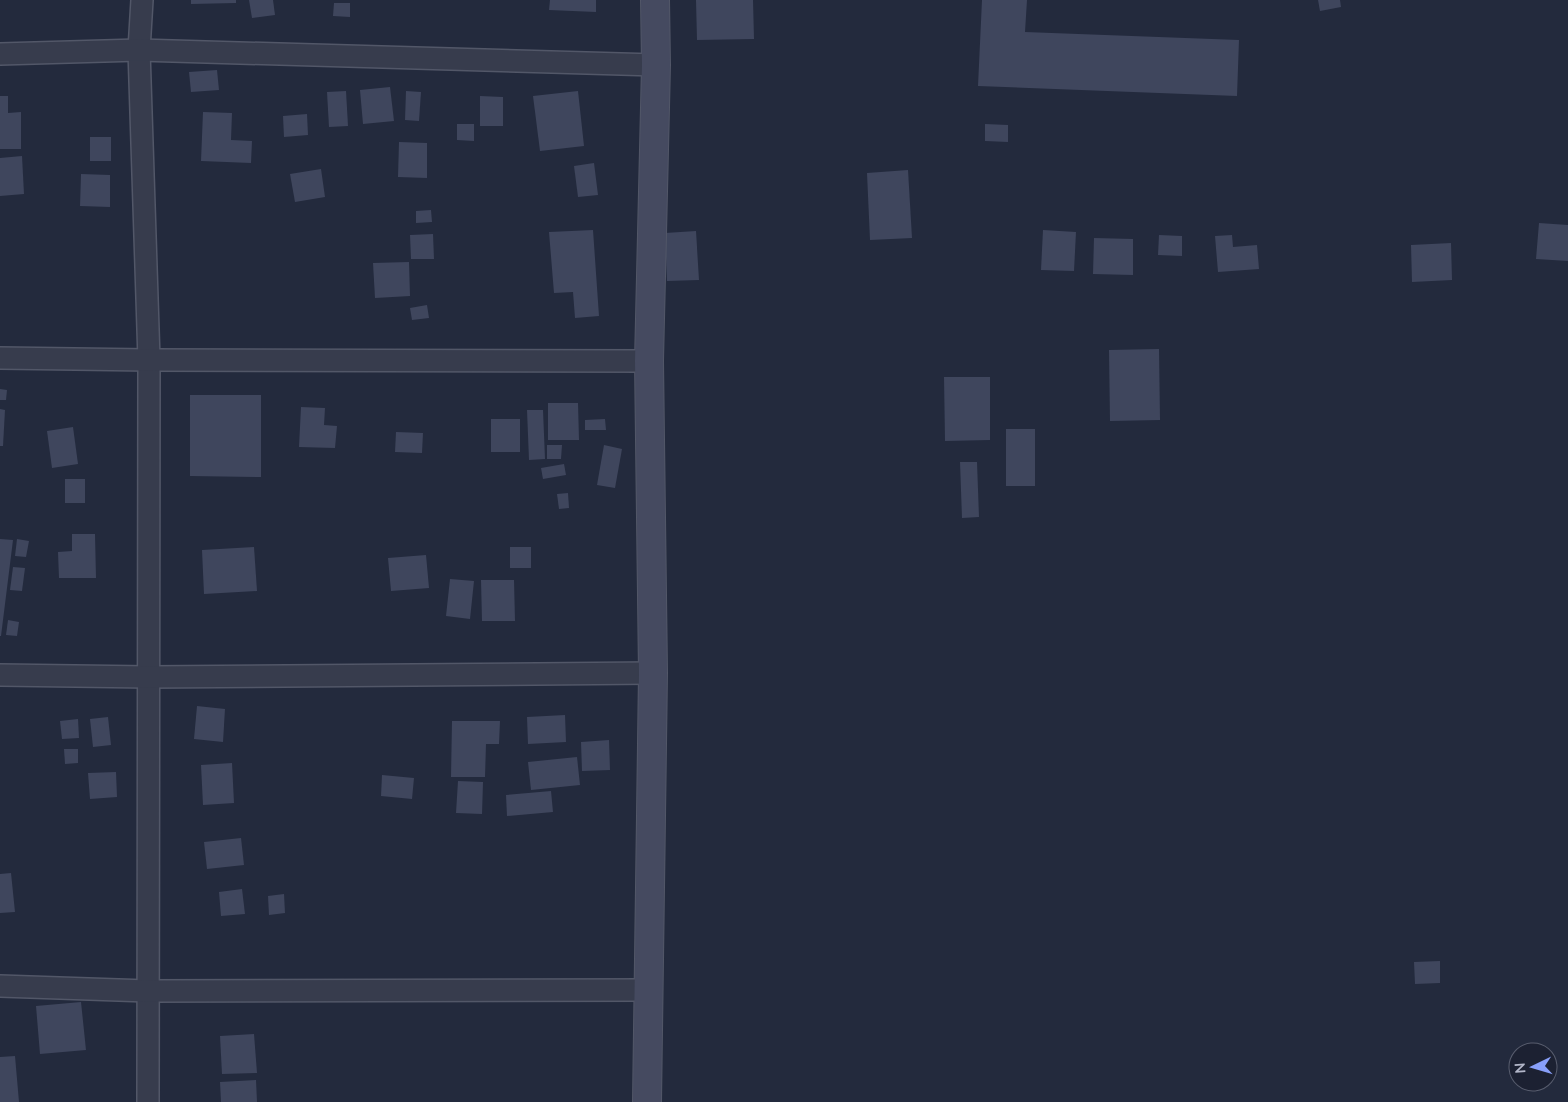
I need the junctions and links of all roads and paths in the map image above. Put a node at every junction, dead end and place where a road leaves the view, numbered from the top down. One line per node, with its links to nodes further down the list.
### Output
1 (142, 0): 3 (street)
2 (655, 0): 5 (street)
3 (139, 50): 4 (street); 5 (street); 7 (street)
4 (0, 54)
5 (656, 65): 8 (street)
6 (0, 358): 7 (street)
7 (149, 360): 8 (street); 11 (street)
8 (649, 361): 9 (street)
9 (653, 673): 11 (street); 13 (street)
10 (0, 675): 11 (street)
11 (149, 678): 14 (street)
12 (0, 986): 14 (street)
13 (649, 990): 14 (street); 16 (street)
14 (148, 991): 15 (street)
15 (148, 1102)
16 (647, 1102)

